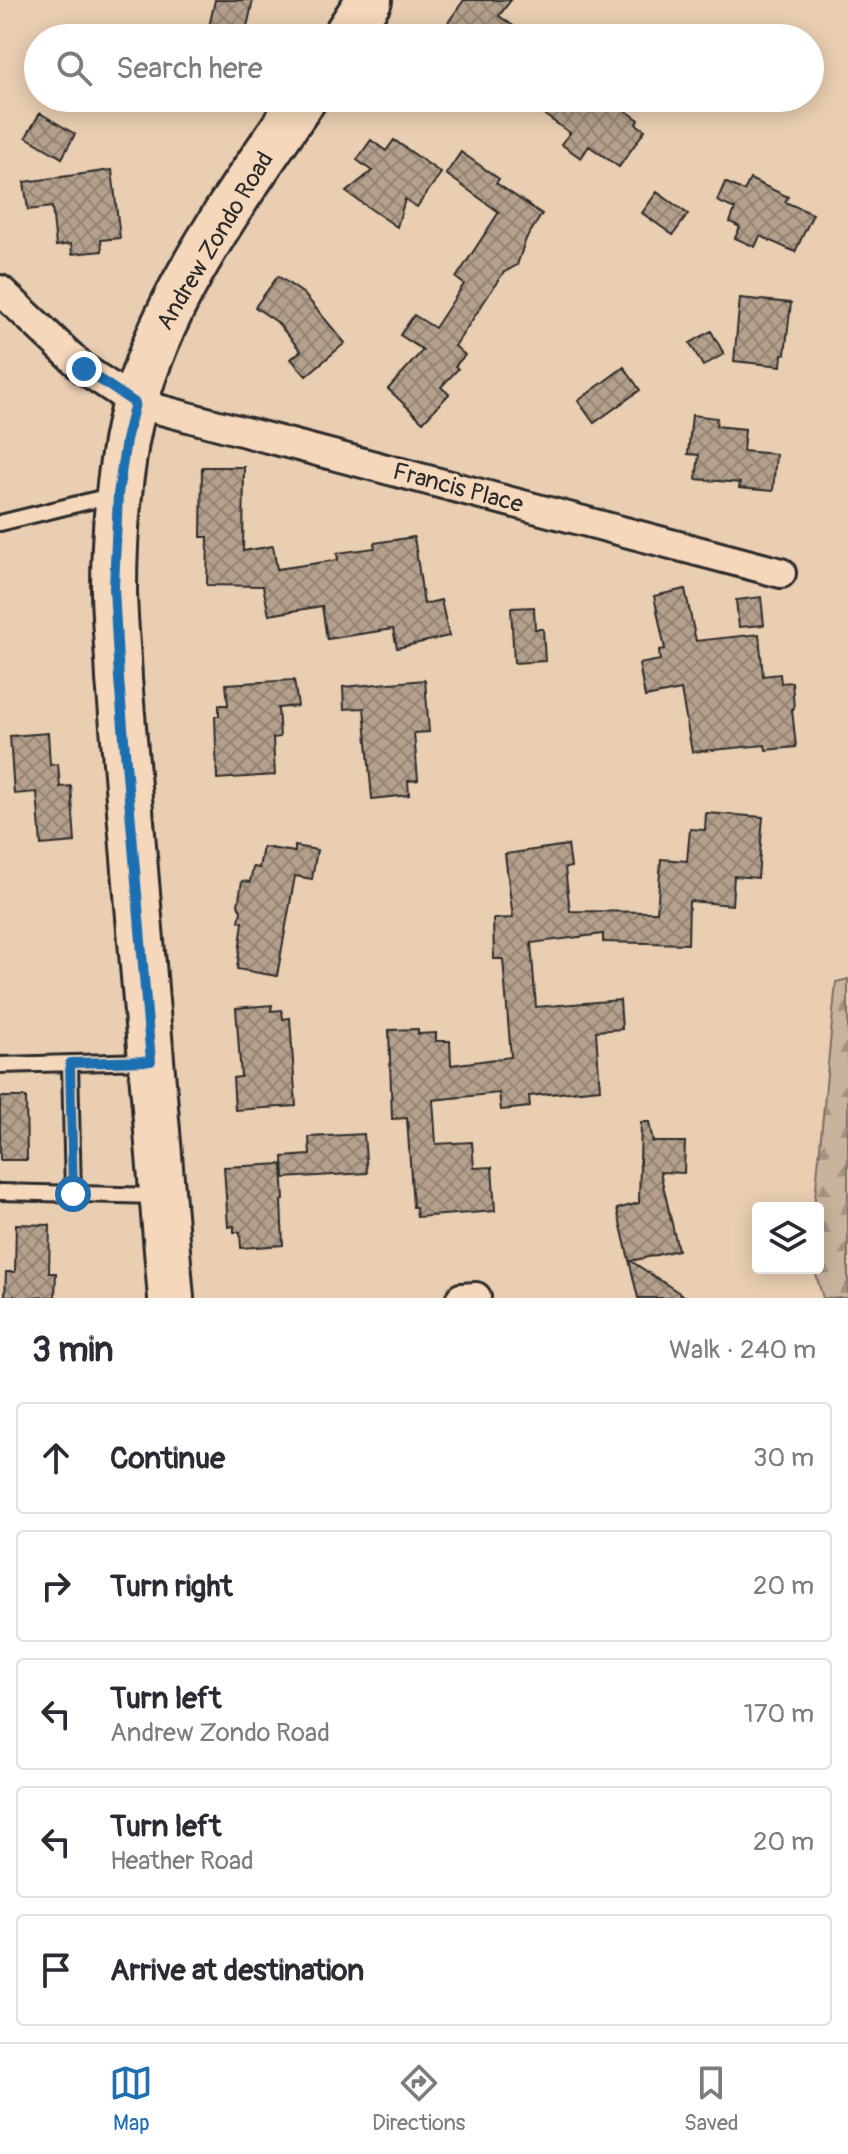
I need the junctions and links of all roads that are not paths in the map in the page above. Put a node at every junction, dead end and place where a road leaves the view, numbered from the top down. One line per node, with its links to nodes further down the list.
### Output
1 (369, 0): 2 (main road)
2 (353, 24)
3 (295, 112): 5 (main road, Andrew Zondo Road)
4 (0, 290): 5 (street, Francis Place)
5 (135, 403): 6 (main road, Andrew Zondo Road); 8 (street, Francis Place)
6 (118, 494): 7 (lane); 9 (main road, Andrew Zondo Road)
7 (0, 523)
8 (781, 573)
9 (151, 1061): 10 (lane); 14 (main road, Andrew Zondo Road)
10 (70, 1063): 11 (lane); 13 (lane)
11 (0, 1065)
12 (0, 1192): 13 (lane)
13 (73, 1194): 14 (lane)
14 (162, 1196): 16 (main road, Andrew Zondo Road)
15 (476, 1297): 17 (street)
16 (171, 1298)
17 (461, 1298)

